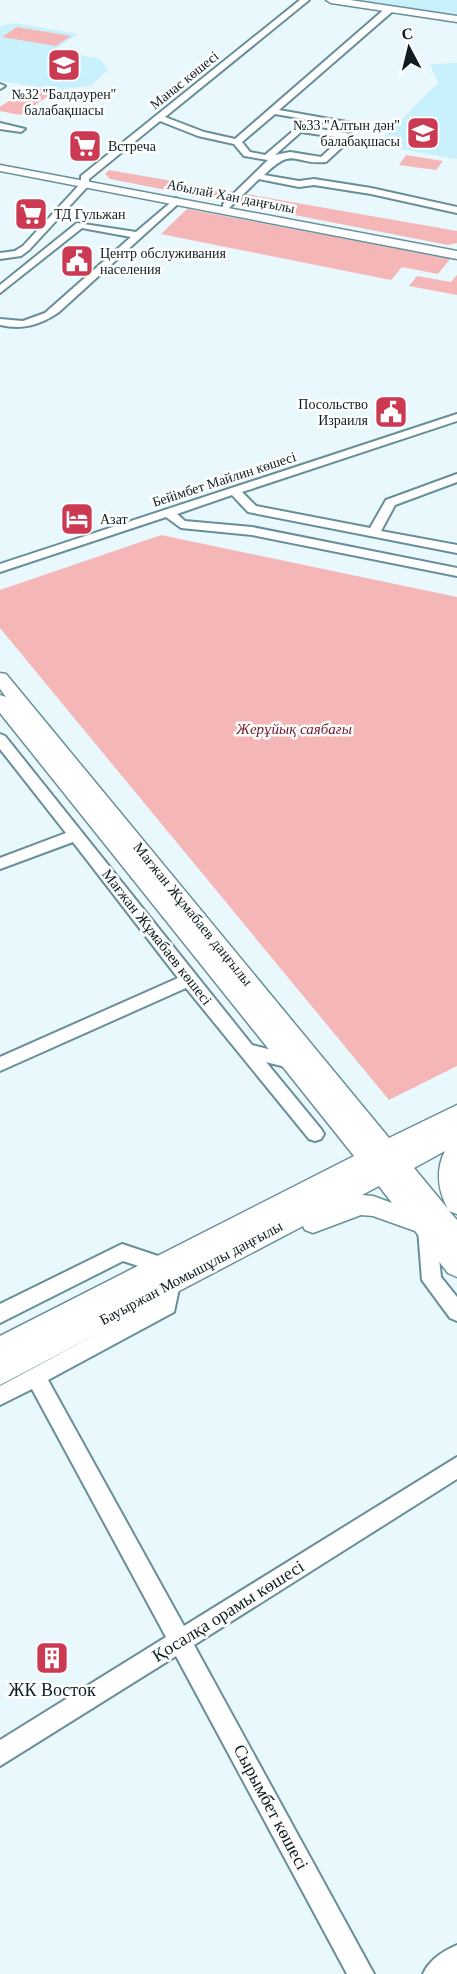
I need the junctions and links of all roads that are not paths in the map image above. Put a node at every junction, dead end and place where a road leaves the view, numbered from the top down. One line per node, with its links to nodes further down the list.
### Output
1 (305, 0): 6 (street, Манас көшесі)
2 (331, 0): 3 (main road)
3 (390, 9): 4 (main road); 5 (street)
4 (457, 19)
5 (274, 111): 9 (street); 10 (street)
6 (159, 118): 10 (street); 15 (street, Манас көшесі)
7 (0, 126): 8 (street)
8 (21, 129)
9 (349, 136): 11 (street); 11 (street)
10 (237, 142): 11 (street)
11 (268, 158): 14 (street)
12 (0, 163): 15 (main road, Абылай Хан даңғылы)
13 (0, 168): 15 (main road, Абылай Хан даңғылы)
14 (257, 176): 17 (street); 18 (street)
15 (85, 181): 16 (main road, Абылай Хан даңғылы); 17 (main road, Абылай Хан даңғылы); 22 (street, Манас көшесі)
16 (176, 201): 19 (street); 21 (main road, Абылай Хан даңғылы)
17 (226, 206): 21 (main road, Абылай Хан даңғылы)
18 (457, 210)
19 (138, 235): 24 (street); 26 (street)
20 (0, 250): 22 (street)
21 (456, 253)
22 (18, 254): 23 (street); 24 (street)
23 (0, 256)
24 (33, 265): 25 (street)
25 (0, 290)
26 (0, 322)
27 (457, 417): 29 (street, Бейімбет Майлин көшесі)
28 (457, 478): 33 (street)
29 (234, 492): 30 (street); 31 (street, Бейімбет Майлин көшесі)
30 (252, 509): 32 (street); 33 (street)
31 (169, 513): 32 (street); 35 (street, Бейімбет Майлин көшесі)
32 (252, 531): 36 (street)
33 (374, 533): 34 (street)
34 (457, 549)
35 (0, 568)
36 (457, 572)
37 (0, 678): 50 (main road, Мағжан Жұмабаев даңғылы)
38 (0, 701): 44 (main road, Мағжан Жұмабаев даңғылы)
39 (0, 739): 40 (street, Мағжан Жұмабаев көшесі)
40 (77, 835): 41 (street); 42 (street, Мағжан Жұмабаев көшесі)
41 (0, 864)
42 (189, 980): 43 (street, Мағжан Жұмабаев көшесі); 45 (street)
43 (246, 1050): 44 (street); 47 (street, Мағжан Жұмабаев көшесі)
44 (294, 1062): 50 (main road, Мағжан Жұмабаев даңғылы)
45 (0, 1064)
46 (457, 1114): 50 (main road, Бауыржан Момышұлы даңғылы)
47 (315, 1134)
48 (457, 1134): 50 (main road, Бауыржан Момышұлы даңғылы)
49 (457, 1151): 51 (main road)
50 (385, 1162): 52 (main road, Мағжан Жұмабаев даңғылы); 53 (main road, Бауыржан Момышұлы даңғылы); 54 (main road, Мағжан Жұмабаев даңғылы); 56 (main road, Бауыржан Момышұлы даңғылы)
51 (457, 1204)
52 (425, 1226): 53 (main road); 55 (main road, Мағжан Жұмабаев даңғылы); 57 (street)
53 (266, 1234): 56 (main road, Бауыржан Момышұлы даңғылы)
54 (457, 1238)
55 (457, 1266)
56 (165, 1274): 58 (street); 59 (main road, Бауыржан Момышұлы даңғылы); 60 (main road, Бауыржан Момышұлы даңғылы); 61 (street)
57 (457, 1312)
58 (0, 1314)
59 (0, 1349)
60 (0, 1373)
61 (36, 1377): 62 (street); 64 (street, Сырымбет көшесі)
62 (0, 1396)
63 (457, 1467): 64 (street, Қосалқа орамы көшесі)
64 (180, 1641): 65 (street, Қосалқа орамы көшесі); 67 (street, Сырымбет көшесі)
65 (0, 1754)
66 (457, 1958): 68 (street)
67 (361, 1974)
68 (436, 1974)

